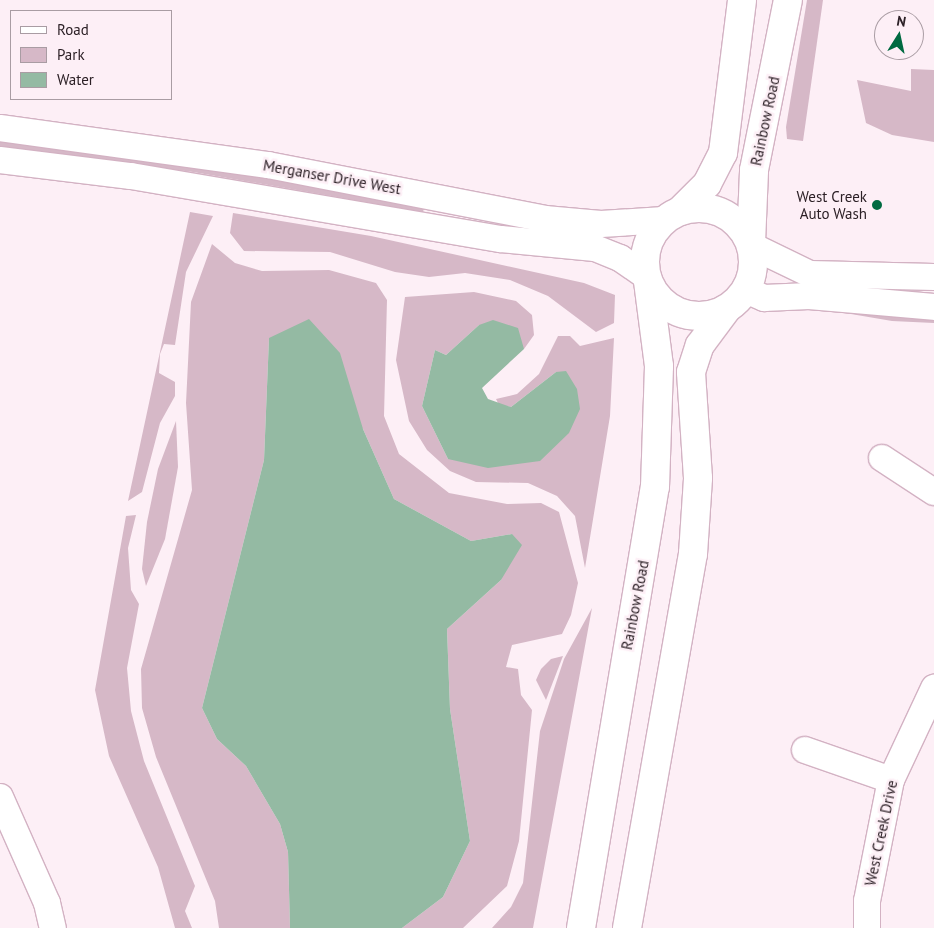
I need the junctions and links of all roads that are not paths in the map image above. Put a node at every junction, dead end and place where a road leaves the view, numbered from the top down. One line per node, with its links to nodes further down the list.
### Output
1 (742, 0): 5 (main road)
2 (788, 0): 6 (main road, Rainbow Road)
3 (0, 128): 5 (street, Merganser Drive West)
4 (0, 160): 8 (street)
5 (672, 215): 6 (main road); 8 (main road)
6 (752, 244): 7 (street); 9 (main road)
7 (934, 277)
8 (647, 279): 11 (main road); 19 (main road, Rainbow Road)
9 (746, 290): 10 (street); 11 (main road)
10 (934, 307)
11 (726, 310): 20 (main road)
12 (882, 458): 13 (street)
13 (934, 492)
14 (934, 688): 16 (street, West Creek Drive)
15 (805, 750): 16 (street)
16 (891, 780): 21 (street, West Creek Drive)
17 (0, 797): 18 (street)
18 (53, 928)
19 (581, 928)
20 (627, 928)
21 (867, 928)

